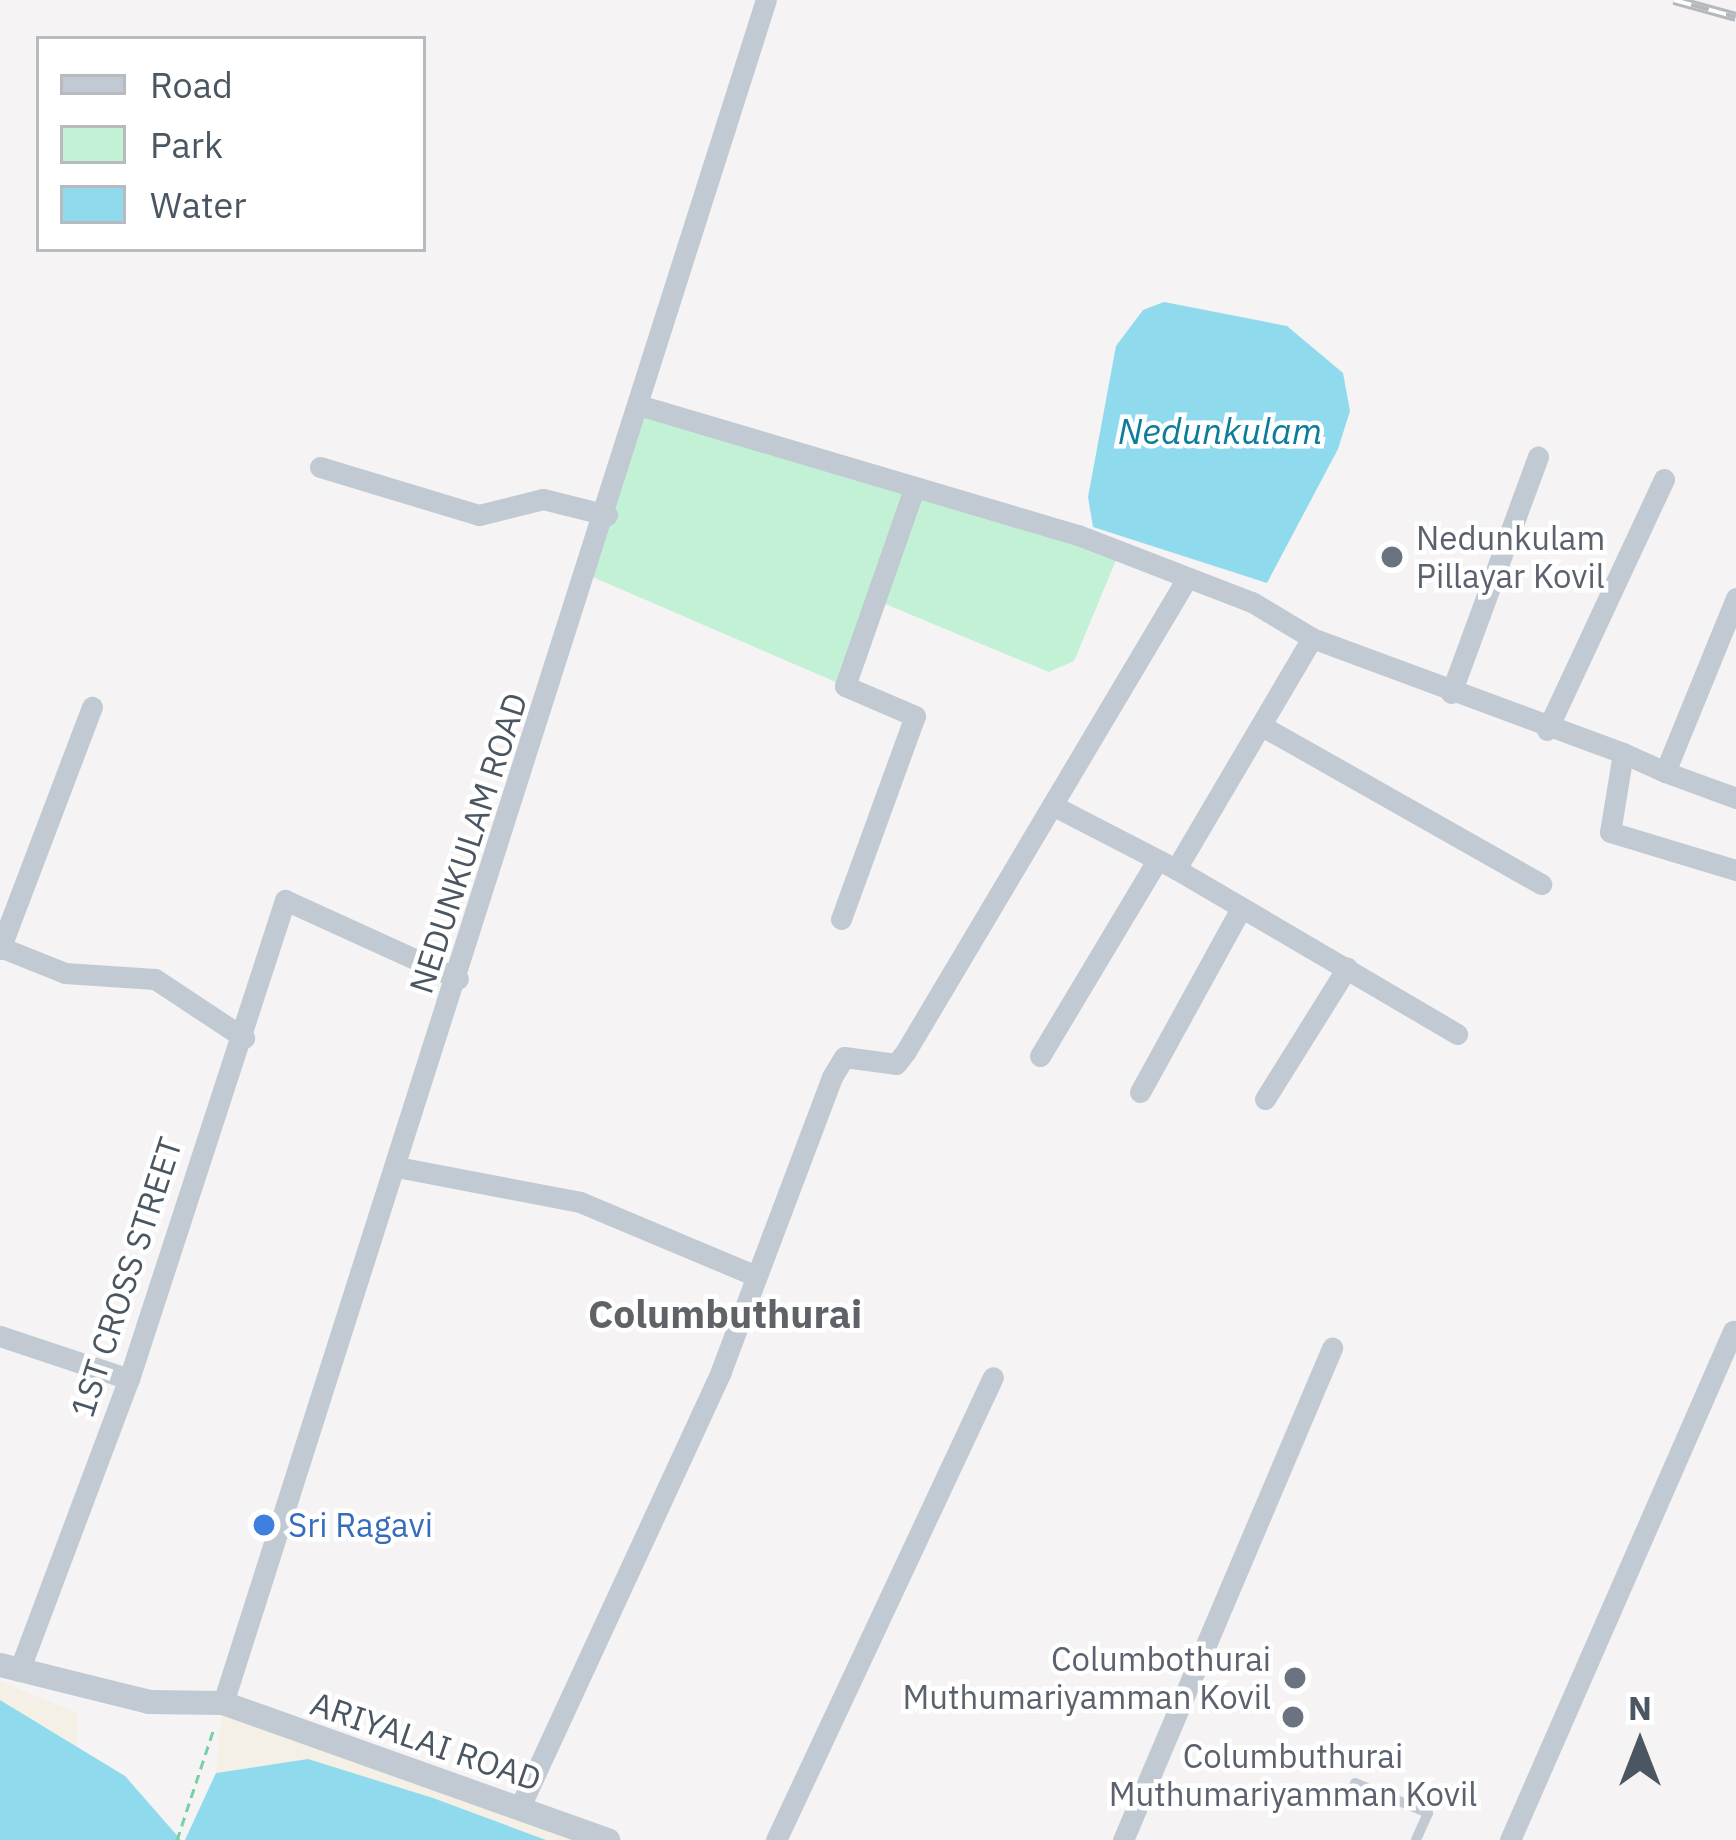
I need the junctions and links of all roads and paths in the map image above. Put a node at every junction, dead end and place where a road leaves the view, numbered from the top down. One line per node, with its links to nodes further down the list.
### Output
1 (766, 0): 2 (street, NEDUNKULAM ROAD)
2 (642, 406): 6 (street); 7 (street, NEDUNKULAM ROAD)
3 (1538, 456): 11 (street)
4 (320, 467): 7 (street)
5 (1664, 479): 14 (street)
6 (914, 492): 8 (street); 23 (street)
7 (607, 515): 26 (street, NEDUNKULAM ROAD)
8 (1186, 580): 10 (street); 18 (street)
9 (1736, 598): 16 (street)
10 (1312, 638): 11 (street); 13 (street)
11 (1451, 693): 14 (street)
12 (92, 706): 24 (street)
13 (1262, 726): 19 (street); 21 (street)
14 (1547, 730): 15 (street)
15 (1623, 753): 16 (street); 20 (street)
16 (1665, 772): 17 (street)
17 (1736, 798)
18 (1052, 805): 19 (street); 33 (street)
19 (1166, 866): 22 (street); 29 (street)
20 (1736, 870)
21 (1540, 884)
22 (1241, 908): 25 (street); 30 (street)
23 (841, 920)
24 (0, 948): 28 (street)
25 (1347, 968): 27 (street); 31 (street)
26 (458, 979): 28 (street, 1ST CROSS STREET); 32 (street, NEDUNKULAM ROAD)
27 (1457, 1034)
28 (244, 1038): 38 (street, 1ST CROSS STREET)
29 (1040, 1056)
30 (1140, 1092)
31 (1264, 1099)
32 (397, 1167): 33 (street); 40 (street, NEDUNKULAM ROAD)
33 (756, 1276): 42 (street)
34 (1733, 1331): 48 (street)
35 (0, 1336): 38 (street)
36 (1332, 1348): 46 (street)
37 (993, 1378): 45 (street)
38 (129, 1379): 39 (street, 1ST CROSS STREET)
39 (9, 1668): 40 (street, ARIYALAI ROAD)
40 (223, 1703): 42 (street, ARIYALAI ROAD); 43 (path)
41 (1355, 1783): 47 (lane)
42 (519, 1809): 44 (street, ARIYALAI ROAD)
43 (177, 1840)
44 (608, 1840)
45 (776, 1840)
46 (1124, 1840)
47 (1416, 1840)
48 (1510, 1840)

